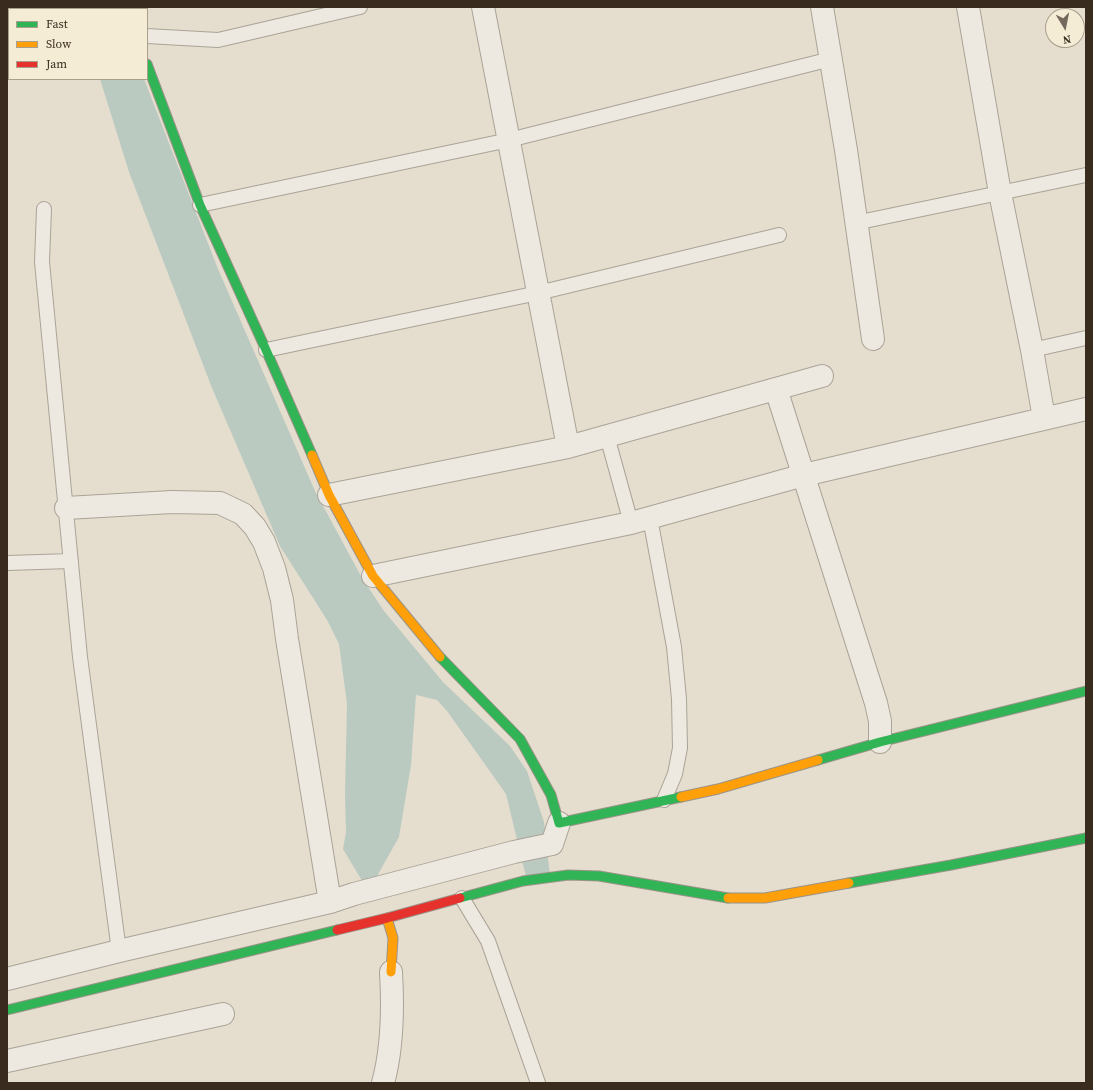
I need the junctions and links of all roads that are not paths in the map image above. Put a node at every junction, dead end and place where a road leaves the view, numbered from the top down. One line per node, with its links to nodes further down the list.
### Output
1 (360, 7): 5 (lane)
2 (483, 7): 8 (street)
3 (822, 7): 6 (street)
4 (968, 7): 10 (street)
5 (148, 36)
6 (831, 58): 8 (lane); 13 (street)
7 (148, 67): 11 (street)
8 (509, 140): 11 (lane); 15 (street)
9 (1086, 175): 10 (lane)
10 (1000, 193): 13 (lane); 19 (street)
11 (200, 205): 18 (street)
12 (44, 209): 28 (lane)
13 (855, 223): 17 (street)
14 (779, 235): 15 (lane)
15 (538, 293): 18 (lane); 25 (street)
16 (1086, 338): 19 (lane)
17 (872, 339)
18 (266, 350): 27 (street)
19 (1032, 350): 23 (street)
20 (822, 376): 21 (street)
21 (776, 389): 24 (street); 26 (street)
22 (1086, 409): 23 (street)
23 (1044, 418): 26 (street)
24 (607, 436): 25 (street); 29 (lane)
25 (568, 447): 27 (street)
26 (804, 475): 29 (street); 34 (street)
27 (329, 495): 32 (street)
28 (66, 508): 30 (lane); 39 (street)
29 (641, 520): 32 (street); 35 (lane)
30 (71, 561): 31 (lane); 41 (lane)
31 (7, 563)
32 (373, 576): 36 (street)
33 (1086, 691): 34 (street)
34 (880, 742): 35 (street)
35 (664, 800): 36 (street)
36 (559, 824): 39 (street)
37 (1086, 838): 38 (street)
38 (462, 898): 40 (street); 48 (lane)
39 (330, 902): 41 (street)
40 (387, 918): 42 (street); 44 (street)
41 (119, 951): 43 (street)
42 (391, 972): 47 (street)
43 (7, 979)
44 (7, 1010)
45 (223, 1014): 46 (street)
46 (7, 1061)
47 (383, 1083)
48 (538, 1083)

